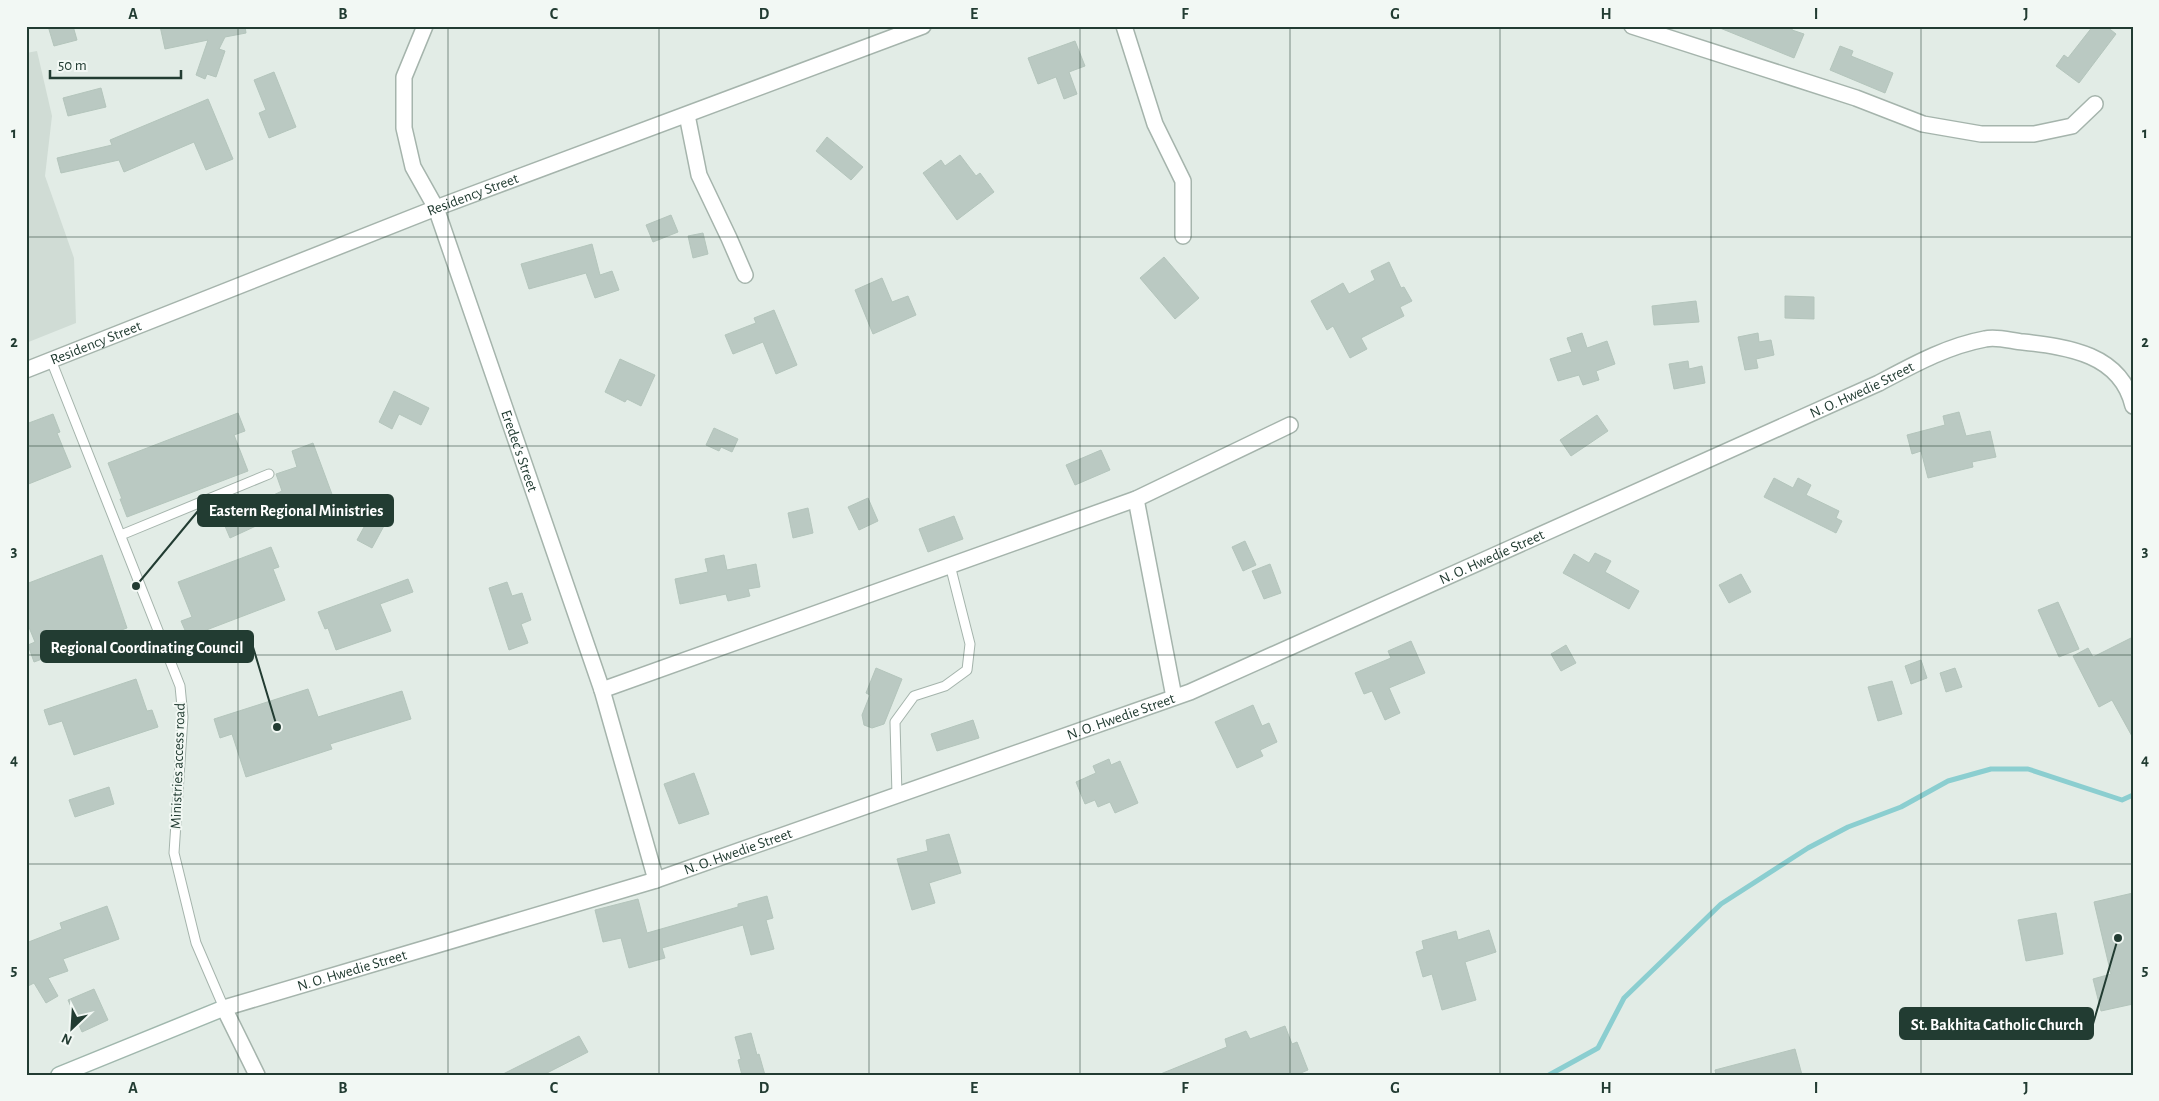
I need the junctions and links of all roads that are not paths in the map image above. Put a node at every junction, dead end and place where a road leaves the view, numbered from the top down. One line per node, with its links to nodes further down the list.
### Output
1 (425, 26): 7 (street, Eredec's Street)
2 (923, 26): 6 (street, Residency Street)
3 (1124, 26): 8 (street)
4 (1632, 26): 5 (street)
5 (2095, 104)
6 (687, 115): 7 (street, Residency Street); 9 (street)
7 (436, 208): 10 (street, Residency Street); 18 (street, Eredec's Street)
8 (1184, 236)
9 (745, 275)
10 (51, 360): 11 (street, Residency Street); 16 (lane, Ministries access road)
11 (26, 370)
12 (2133, 406): 19 (street, N. O. Hwedie Street)
13 (1290, 425): 15 (street)
14 (269, 474): 16 (lane)
15 (1136, 499): 17 (street); 19 (street)
16 (121, 534): 22 (lane, Ministries access road)
17 (950, 565): 18 (street); 20 (lane)
18 (602, 690): 21 (street, Eredec's Street)
19 (1174, 697): 20 (street, N. O. Hwedie Street)
20 (897, 795): 21 (street, N. O. Hwedie Street)
21 (656, 880): 22 (street, N. O. Hwedie Street)
22 (224, 1008): 23 (street, N. O. Hwedie Street); 24 (street)
23 (59, 1075)
24 (257, 1075)

